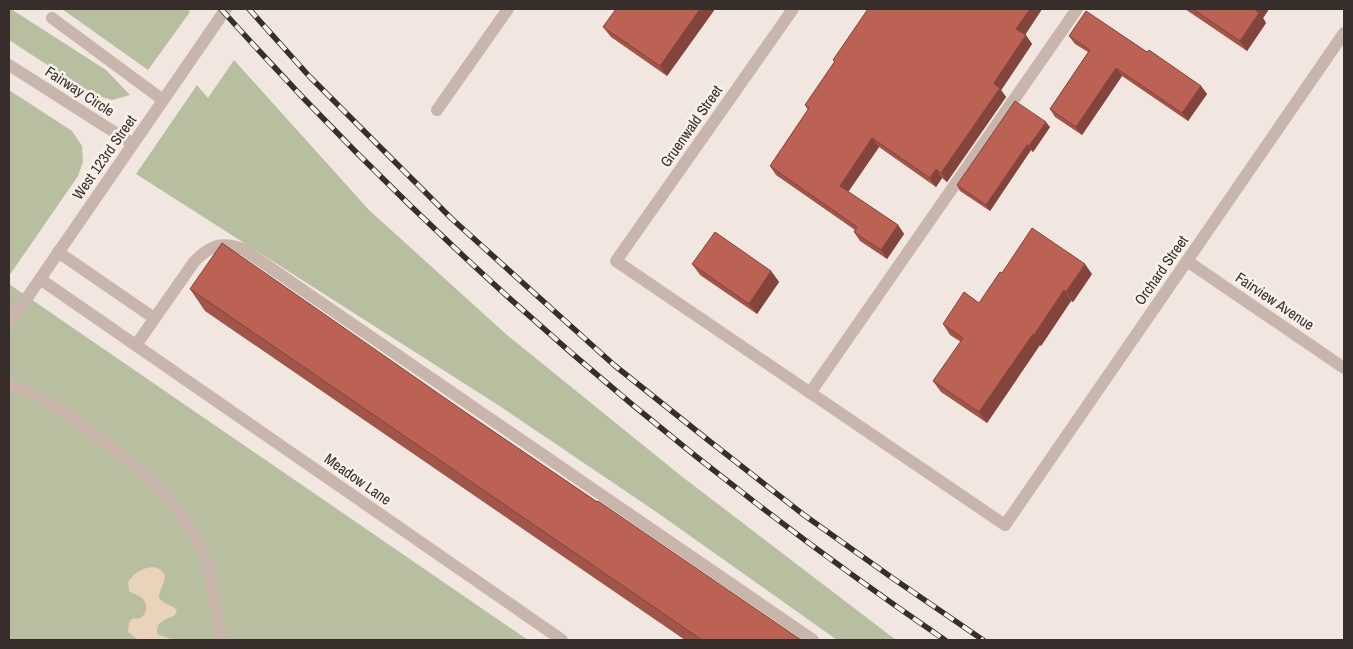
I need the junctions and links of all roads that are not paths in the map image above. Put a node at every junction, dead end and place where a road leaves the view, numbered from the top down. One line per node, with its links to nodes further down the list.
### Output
1 (226, 9): 8 (street, West 123rd Street)
2 (508, 9): 9 (street)
3 (793, 9): 19 (street, Gruenwald Street)
4 (1077, 9): 19 (street)
5 (52, 18): 8 (street)
6 (1344, 33): 12 (street, Orchard Street)
7 (9, 65): 10 (street, Fairway Circle)
8 (163, 100): 10 (street, West 123rd Street)
9 (437, 110)
10 (133, 144): 11 (street, West 123rd Street)
11 (58, 252): 13 (street, West 123rd Street); 14 (street)
12 (1187, 261): 17 (street, Fairview Avenue); 19 (street, Orchard Street)
13 (40, 279): 15 (street, West 123rd Street); 16 (street, Meadow Lane)
14 (154, 318): 16 (street); 22 (street)
15 (9, 324)
16 (136, 345): 21 (street, Meadow Lane)
17 (1344, 368)
18 (9, 385): 20 (street)
19 (810, 393)
20 (221, 640)
21 (562, 640)
22 (814, 640)

